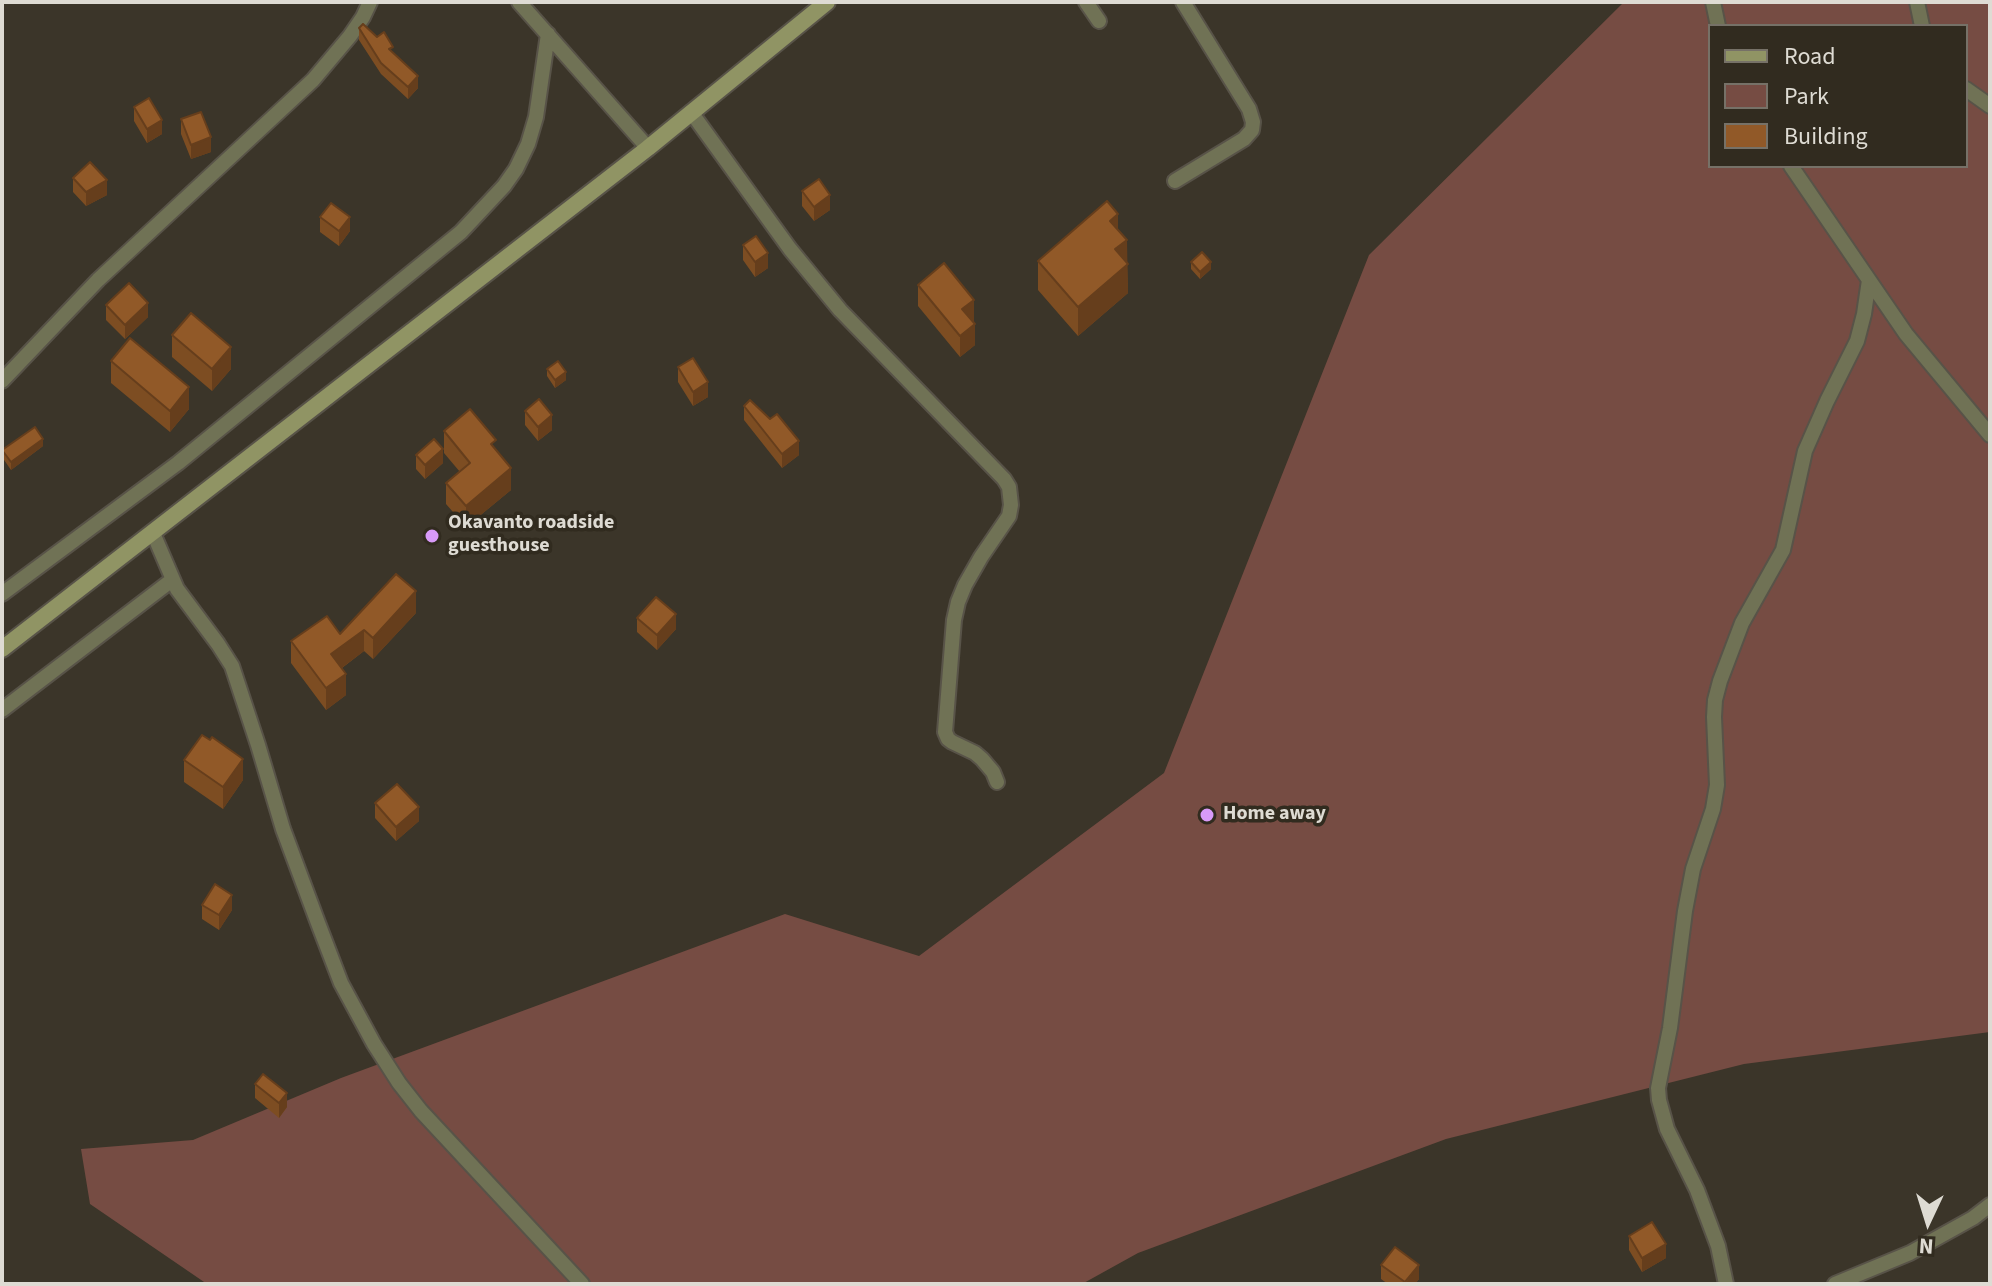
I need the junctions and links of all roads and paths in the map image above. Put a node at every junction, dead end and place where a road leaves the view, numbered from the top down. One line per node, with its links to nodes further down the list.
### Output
1 (370, 2): 19 (street)
2 (519, 2): 11 (street)
3 (827, 2): 14 (main road)
4 (1086, 2): 8 (street)
5 (1183, 2): 17 (street)
6 (1713, 2): 9 (street)
7 (1917, 2): 10 (street)
8 (1099, 21)
9 (1718, 24)
10 (1922, 24)
11 (548, 34): 15 (street); 23 (street)
12 (1968, 90): 13 (street)
13 (1990, 106)
14 (691, 112): 15 (main road); 26 (street)
15 (648, 148): 21 (main road)
16 (1792, 168): 18 (street)
17 (1175, 181)
18 (1869, 280): 20 (street); 29 (street)
19 (2, 381)
20 (1990, 435)
21 (153, 533): 22 (street); 24 (main road)
22 (172, 580): 25 (street); 28 (street)
23 (2, 594)
24 (2, 649)
25 (2, 710)
26 (997, 782)
27 (1990, 1205): 30 (street)
28 (582, 1284)
29 (1726, 1284)
30 (1835, 1284)

